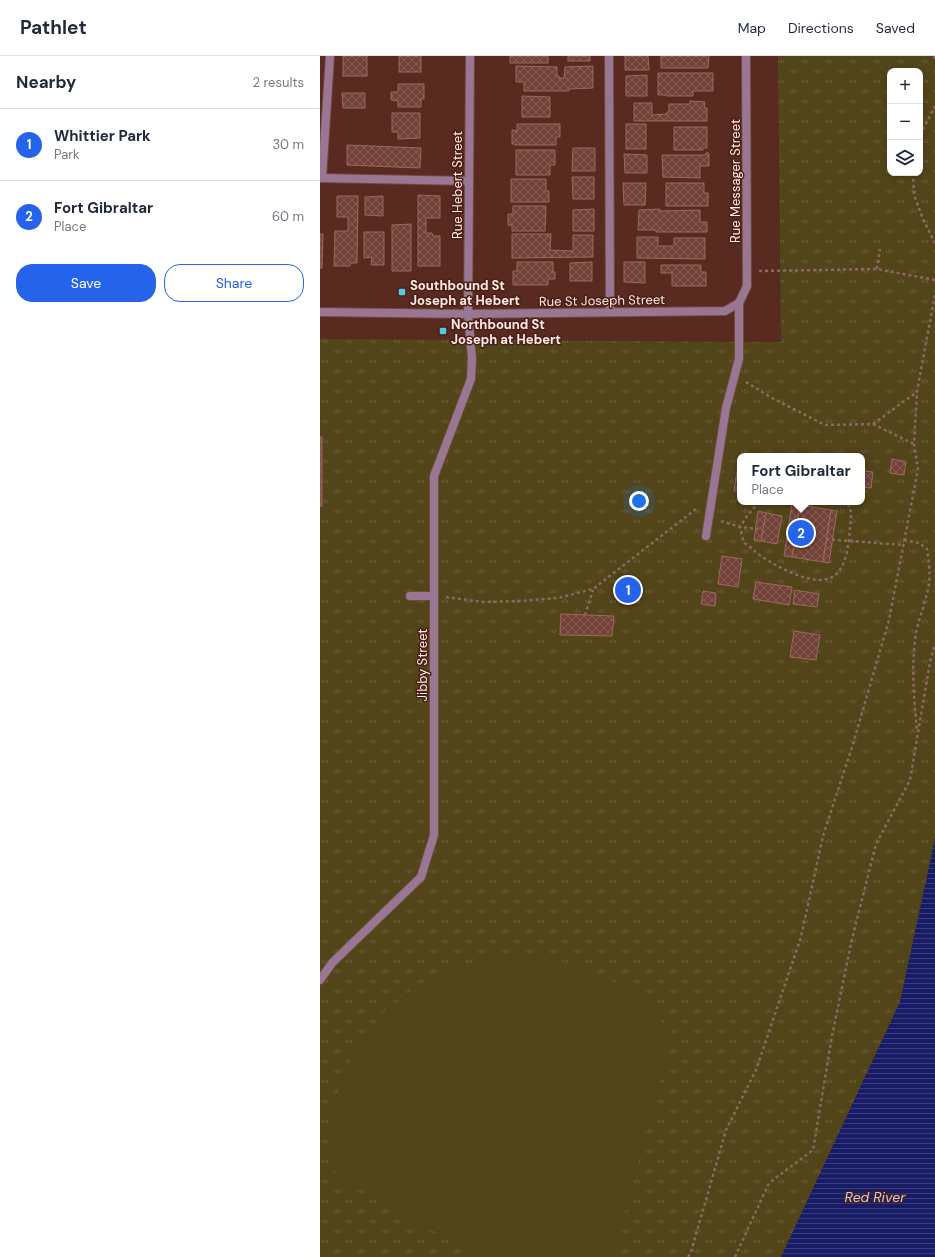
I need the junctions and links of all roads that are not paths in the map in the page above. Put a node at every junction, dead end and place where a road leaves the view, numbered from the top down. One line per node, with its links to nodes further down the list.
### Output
1 (330, 56): 5 (street)
2 (470, 56): 6 (street, Rue Hebert Street)
3 (609, 56): 9 (street)
4 (746, 56): 7 (street, Rue Messager Street)
5 (321, 178): 6 (street)
6 (469, 181): 10 (street, Rue Hebert Street)
7 (738, 303): 9 (street, Rue St Joseph Street); 11 (street)
8 (320, 312): 10 (street, Rue St Joseph Street)
9 (610, 312): 10 (street, Rue St Joseph Street)
10 (468, 314): 13 (street, Jibby Street)
11 (706, 536)
12 (410, 596): 13 (street)
13 (434, 596): 14 (street, Jibby Street)
14 (320, 980)

